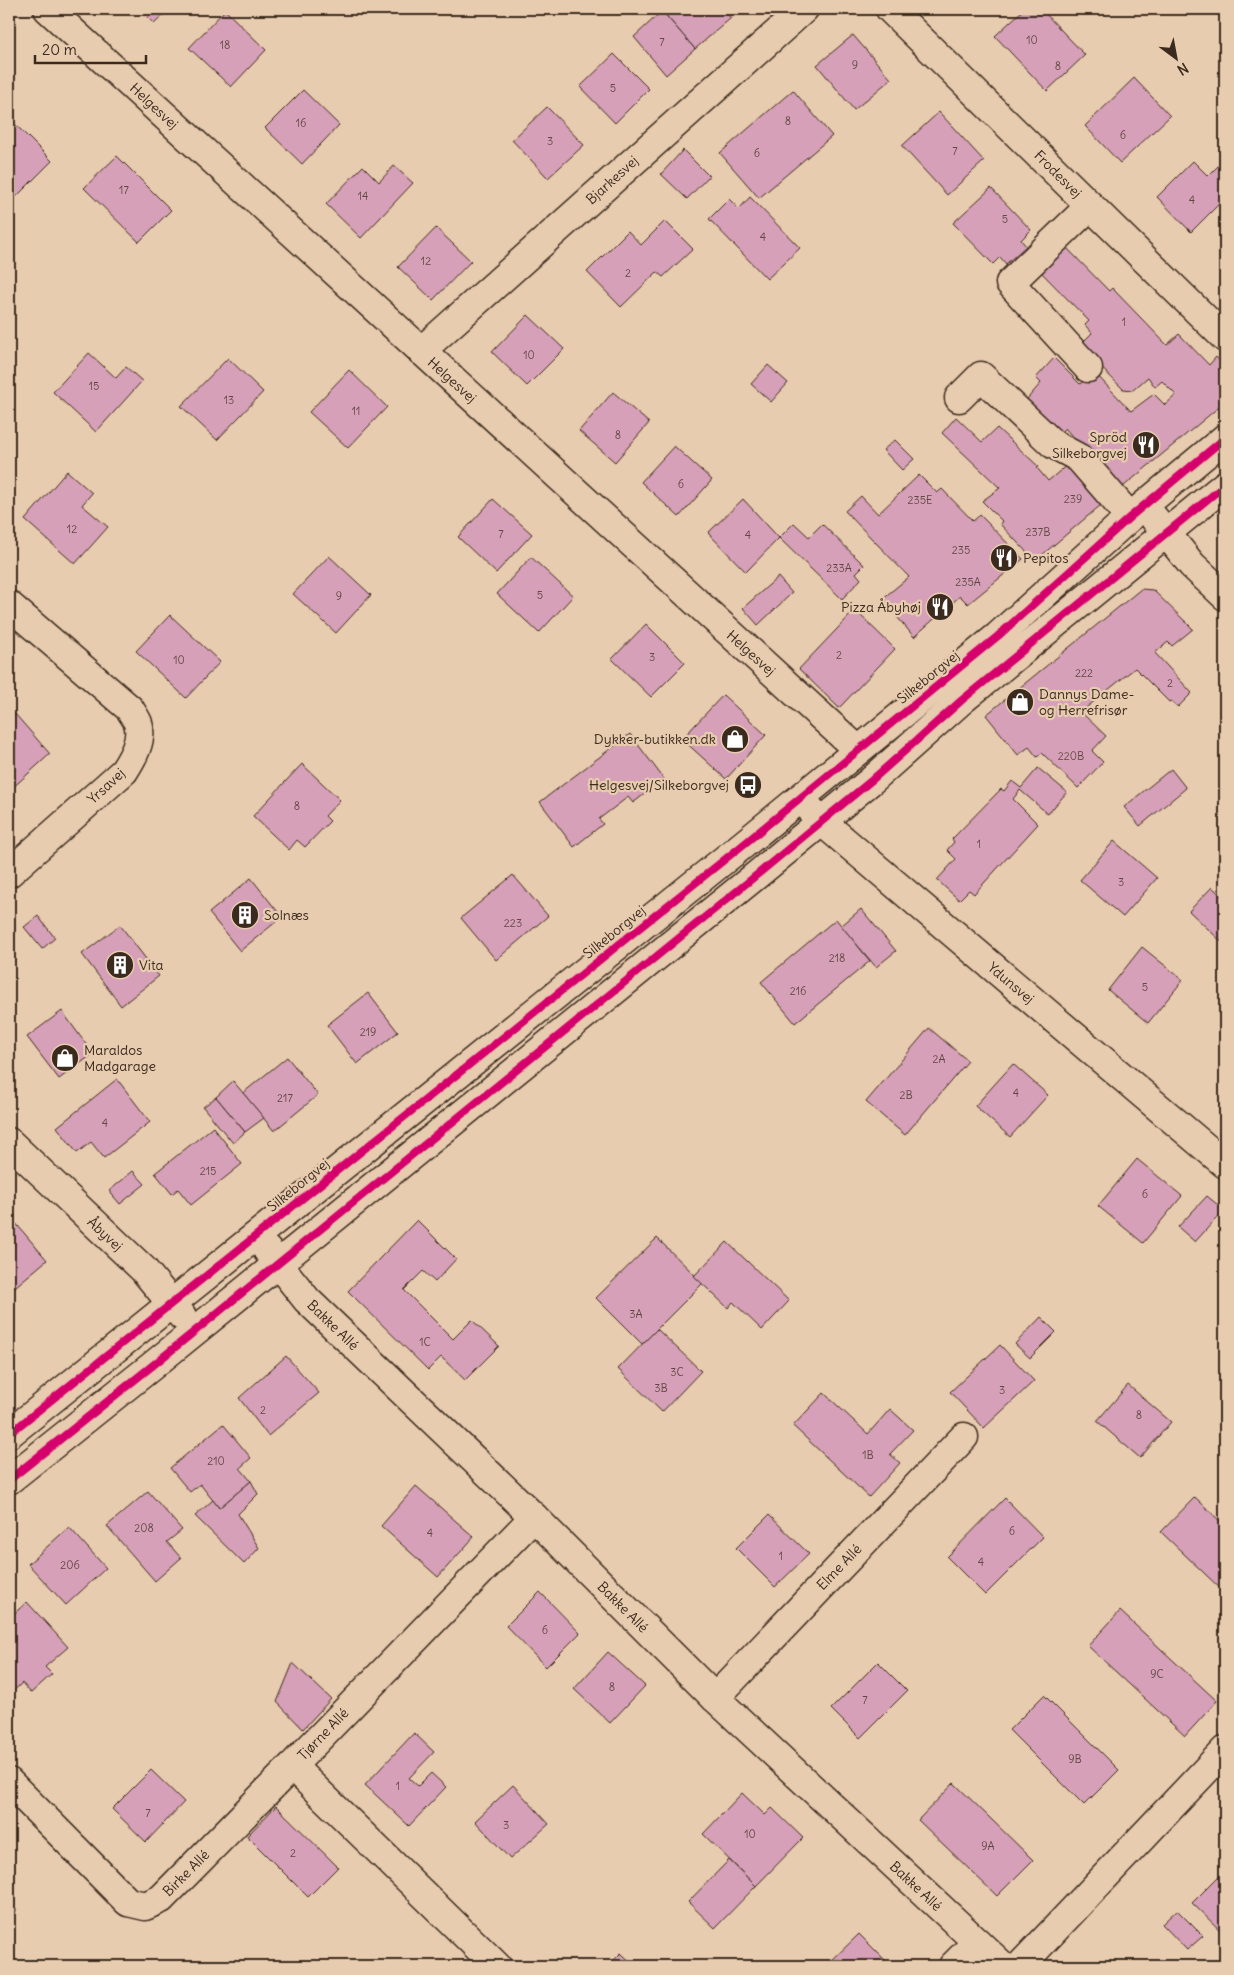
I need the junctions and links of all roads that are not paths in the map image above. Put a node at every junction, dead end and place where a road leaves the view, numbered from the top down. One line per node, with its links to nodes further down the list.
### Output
1 (48, 9): 6 (street, Helgesvej)
2 (804, 9): 6 (street, Bjarkesvej)
3 (890, 9): 4 (street, Frodesvej)
4 (1090, 206): 5 (street, Frodesvej); 7 (street)
5 (1225, 338)
6 (420, 351): 15 (street, Helgesvej)
7 (1088, 368)
8 (959, 398): 11 (street)
9 (1225, 438): 11 (street, Silkeborgvej)
10 (1225, 485): 12 (street)
11 (1136, 511): 12 (street); 15 (street, Silkeborgvej)
12 (1166, 532): 13 (street); 17 (street)
13 (1225, 596)
14 (9, 605): 18 (street, Yrsavej)
15 (858, 750): 16 (street, Silkeborgvej)
16 (800, 797): 17 (street, Ydunsvej); 21 (street, Silkeborgvej)
17 (821, 822): 20 (street, Ydunsvej); 22 (street)
18 (9, 872)
19 (9, 1142): 23 (street, Åbyvej)
20 (1225, 1164)
21 (255, 1236): 22 (street, Bakke Allé); 23 (street, Silkeborgvej)
22 (278, 1264): 24 (street); 28 (street, Bakke Allé)
23 (172, 1302): 24 (street, Åbyvej); 25 (street, Silkeborgvej)
24 (195, 1332): 27 (street)
25 (9, 1434)
26 (964, 1437): 29 (street, Elme Allé)
27 (9, 1480)
28 (534, 1517): 29 (street, Bakke Allé); 31 (street, Tjørne Allé)
29 (714, 1698): 33 (street, Bakke Allé)
30 (1225, 1750): 37 (street)
31 (292, 1766): 32 (street, Birke Allé); 34 (street, Tjørne Allé)
32 (9, 1782)
33 (977, 1942): 35 (street); 36 (street, Bakke Allé)
34 (497, 1966)
35 (954, 1966)
36 (1004, 1966)
37 (1020, 1966)

